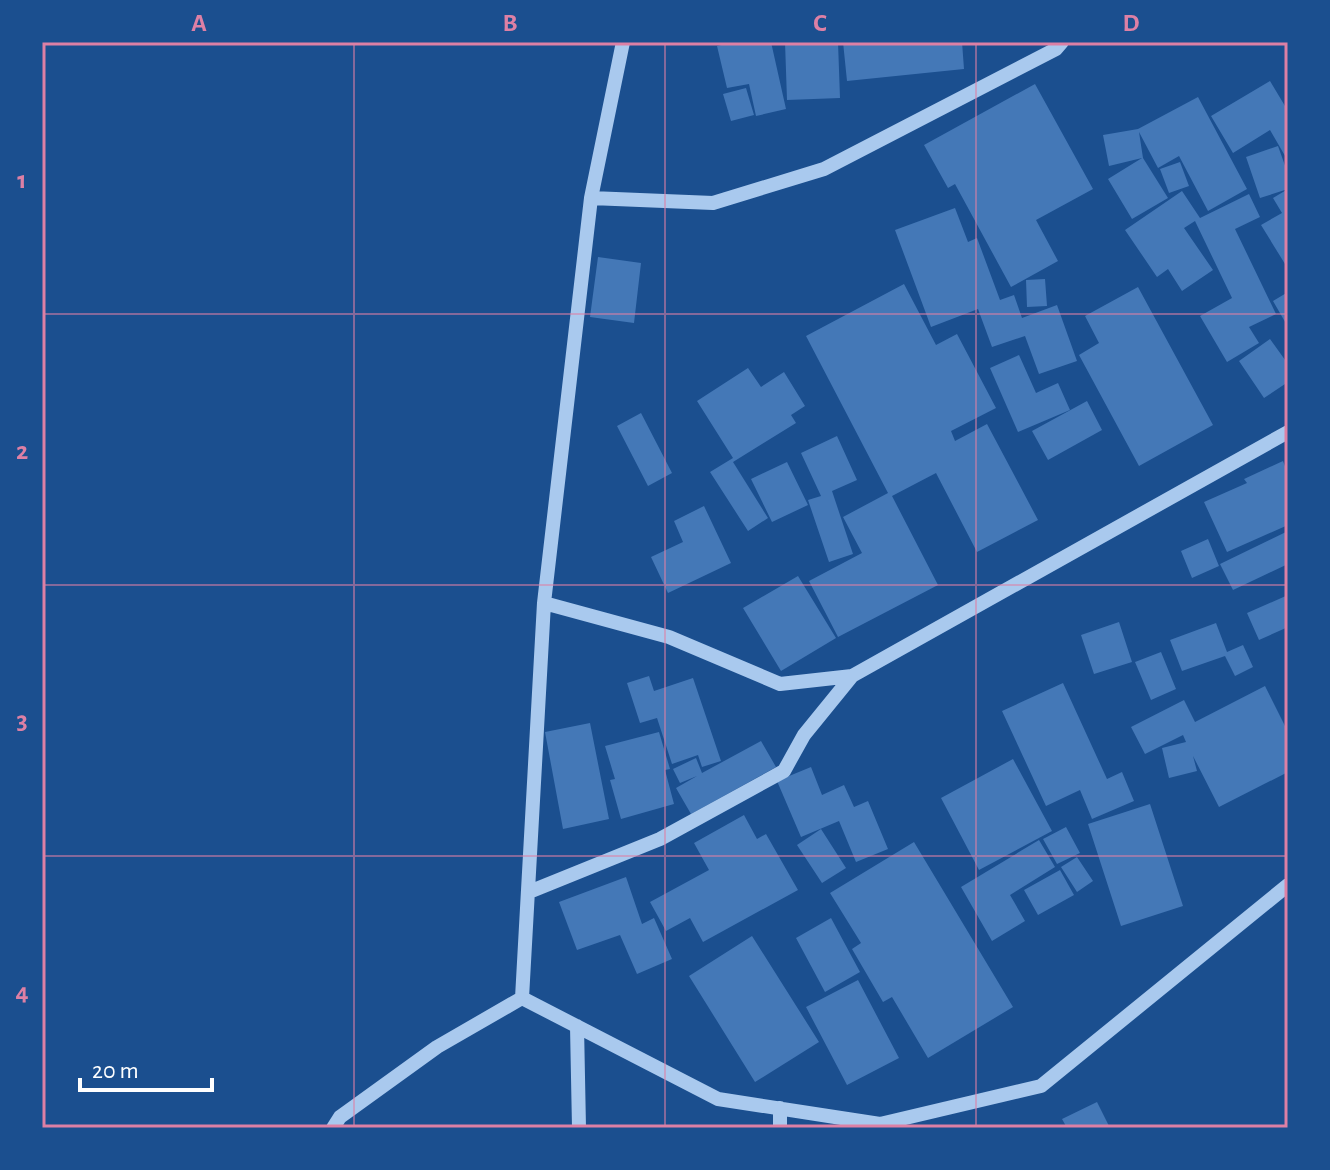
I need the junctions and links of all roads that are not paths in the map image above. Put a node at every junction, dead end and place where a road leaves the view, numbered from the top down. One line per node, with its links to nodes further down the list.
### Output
1 (623, 42): 3 (street)
2 (1062, 42): 3 (street)
3 (591, 198): 5 (street)
4 (1288, 432): 6 (street)
5 (544, 603): 6 (street); 8 (street)
6 (852, 676): 8 (street)
7 (1288, 885): 11 (street)
8 (529, 892): 9 (street)
9 (522, 998): 10 (street); 12 (street)
10 (577, 1026): 11 (street); 13 (street)
11 (780, 1108): 14 (street)
12 (333, 1128)
13 (579, 1128)
14 (780, 1128)

